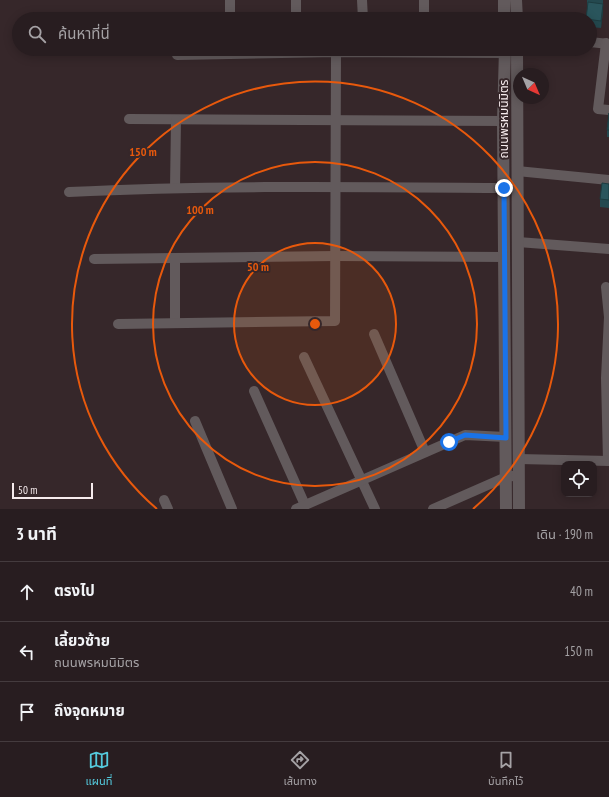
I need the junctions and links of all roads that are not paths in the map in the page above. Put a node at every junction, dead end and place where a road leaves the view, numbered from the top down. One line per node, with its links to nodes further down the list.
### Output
1 (230, 0): 7 (street)
2 (296, 0): 8 (street)
3 (362, 0): 9 (street)
4 (424, 0): 10 (street)
5 (504, 0): 11 (street)
6 (516, 0): 12 (street)
7 (230, 12)
8 (296, 12)
9 (363, 12)
10 (424, 12)
11 (504, 12)
12 (516, 12)
13 (597, 42): 14 (street)
14 (607, 43): 18 (street)
15 (336, 56): 21 (street)
16 (505, 56): 22 (street, ถนนพรหมนิมิตร)
17 (517, 56): 23 (street)
18 (609, 110)
19 (129, 119): 20 (street)
20 (176, 120): 21 (street); 26 (street)
21 (336, 120): 22 (street); 25 (street)
22 (503, 121): 27 (street, ถนนพรหมนิมิตร)
23 (517, 171): 24 (street); 29 (street)
24 (609, 180)
25 (336, 186): 26 (street); 27 (street); 31 (street)
26 (175, 188): 28 (street)
27 (504, 188): 32 (street, ถนนพรหมนิมิตร)
28 (69, 192)
29 (518, 242): 30 (street); 46 (street)
30 (609, 249)
31 (335, 256): 32 (street); 33 (street); 38 (street)
32 (505, 257): 44 (street, ถนนพรหมนิมิตร)
33 (175, 258): 34 (street); 38 (street)
34 (94, 259)
35 (606, 287): 36 (street)
36 (609, 317): 41 (street)
37 (118, 324): 38 (street)
38 (175, 324)
39 (374, 334): 45 (street)
40 (304, 358): 50 (street)
41 (608, 386): 47 (street)
42 (254, 390): 51 (street)
43 (195, 421): 52 (street)
44 (506, 438): 45 (street); 49 (street, ถนนพรหมนิมิตร)
45 (425, 452): 50 (street)
46 (519, 459): 47 (street); 48 (street)
47 (609, 462)
48 (519, 475): 49 (street); 56 (street)
49 (506, 477): 54 (street); 55 (street, ถนนพรหมนิมิตร)
50 (362, 480): 51 (street); 53 (street)
51 (300, 507)
52 (232, 509)
53 (375, 509)
54 (434, 509)
55 (506, 509)
56 (519, 509)

